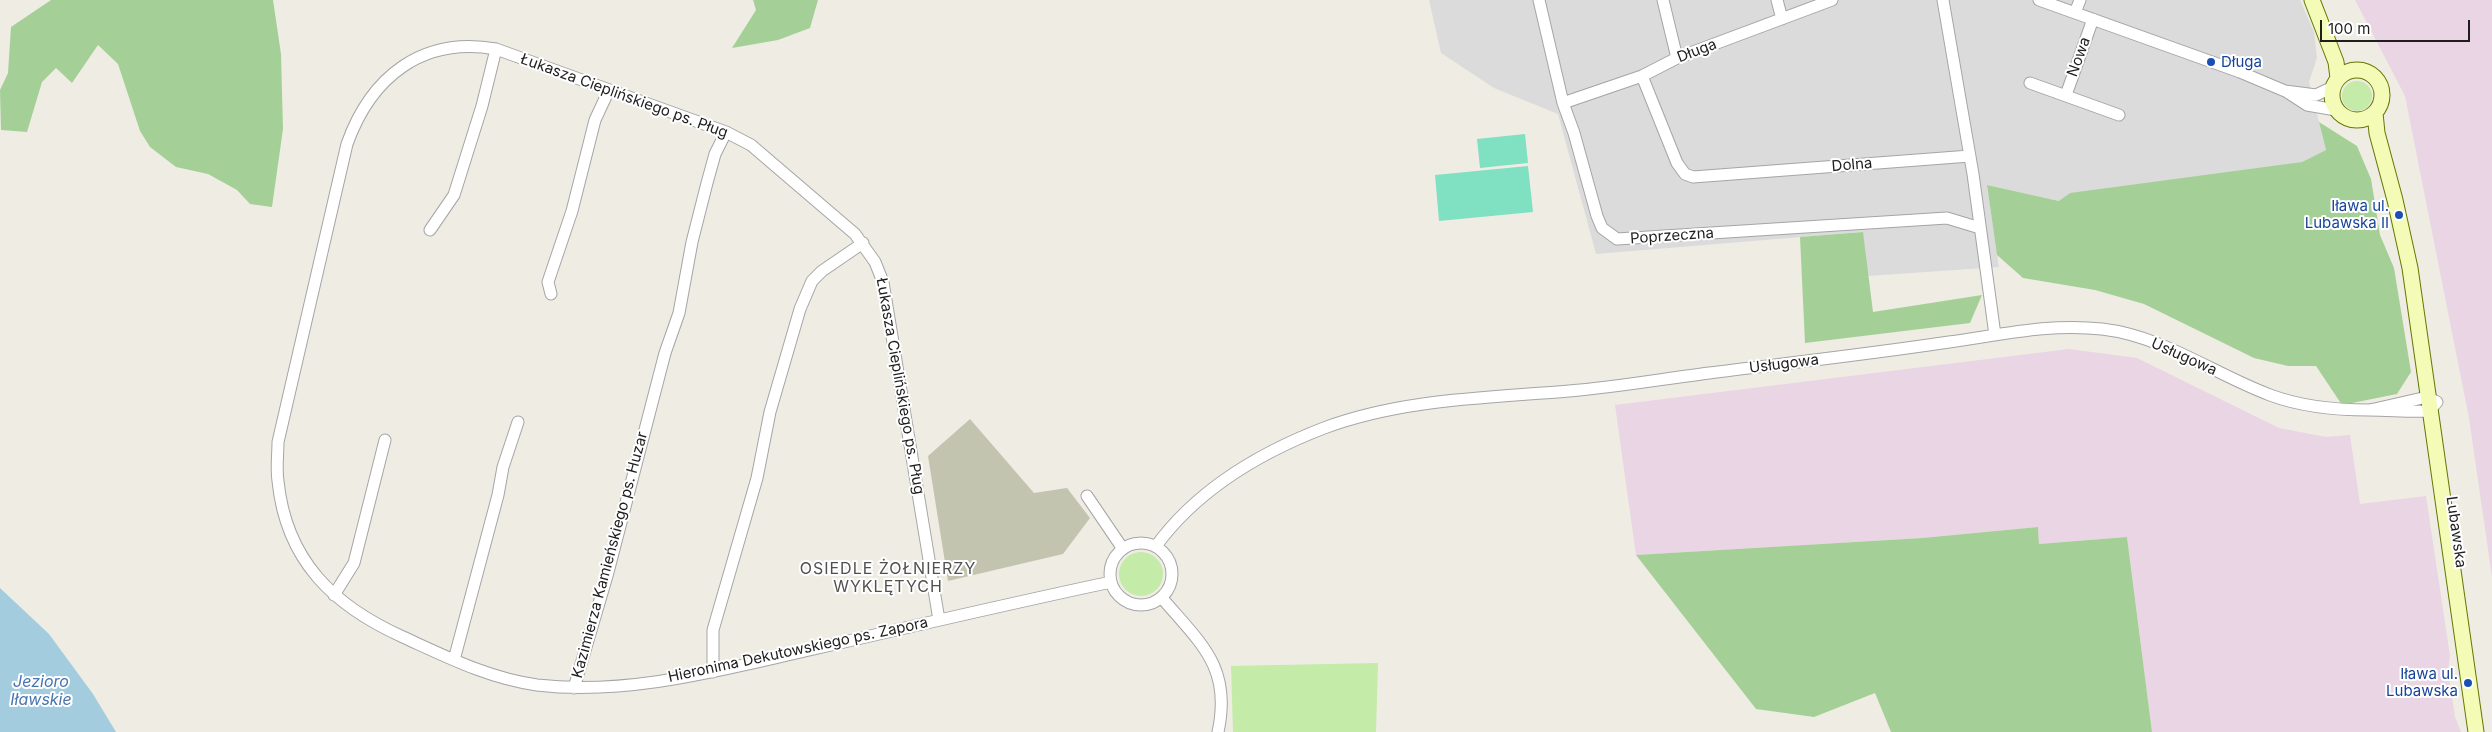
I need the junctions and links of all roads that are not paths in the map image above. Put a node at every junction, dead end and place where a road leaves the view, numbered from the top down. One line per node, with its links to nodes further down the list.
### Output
1 (1539, 0): 22 (street, Poprzeczna)
2 (1663, 0): 14 (street)
3 (1777, 0): 11 (street)
4 (1832, 0): 11 (street, Długa)
5 (1943, 0): 28 (street)
6 (2040, 0): 10 (street)
7 (2080, 0): 10 (street)
8 (2312, 0): 18 (main road)
9 (2318, 0): 15 (main road)
10 (2075, 13): 12 (street)
11 (1782, 18): 14 (street, Długa)
12 (2093, 19): 20 (street); 21 (street, Nowa)
13 (496, 49): 19 (street, Łukasza Cieplińskiego ps. Pług); 31 (street); 34 (street, Łukasza Cieplińskiego ps. Pług)
14 (1677, 58): 16 (street, Długa)
15 (2357, 70): 18 (main road); 24 (main road)
16 (1642, 76): 22 (street, Długa); 28 (street, Dolna)
17 (2030, 82): 21 (street, Nowa)
18 (2336, 82): 20 (street); 23 (main road)
19 (609, 90): 27 (street, Łukasza Cieplińskiego ps. Pług); 33 (street)
20 (2285, 91): 23 (street)
21 (2066, 95): 25 (street, Nowa)
22 (1563, 104): 30 (street, Poprzeczna)
23 (2336, 110): 26 (main road)
24 (2375, 113): 26 (main road); 29 (main road, Lubawska)
25 (2119, 115)
26 (2353, 120): 29 (main road, Lubawska)
27 (726, 132): 32 (street, Łukasza Cieplińskiego ps. Pług); 48 (street, Kazimierza Kamieńskiego ps. Huzar)
28 (1970, 156): 30 (street)
29 (2387, 174): 36 (main road, Lubawska)
30 (1980, 228): 35 (street)
31 (430, 230)
32 (863, 243): 45 (street, Łukasza Cieplińskiego ps. Pług); 47 (street)
33 (551, 294)
34 (304, 330): 43 (street, Hieronima Dekutowskiego ps. Zapora)
35 (1995, 335): 36 (street, Usługowa); 40 (street, Usługowa)
36 (2431, 403): 50 (main road, Lubawska); 51 (main road, Lubawska)
37 (518, 422): 46 (street)
38 (385, 440): 43 (street)
39 (1087, 496): 41 (street)
40 (1156, 546): 41 (street); 44 (street)
41 (1123, 548): 42 (street)
42 (1111, 582): 44 (street); 45 (street, Hieronima Dekutowskiego ps. Zapora)
43 (334, 595): 46 (street, Hieronima Dekutowskiego ps. Zapora)
44 (1162, 598): 49 (street)
45 (939, 620): 47 (street, Hieronima Dekutowskiego ps. Zapora)
46 (454, 660): 48 (street, Hieronima Dekutowskiego ps. Zapora)
47 (713, 672): 48 (street, Hieronima Dekutowskiego ps. Zapora)
48 (574, 688)
49 (1218, 732)
50 (2476, 732)
51 (2485, 732)

